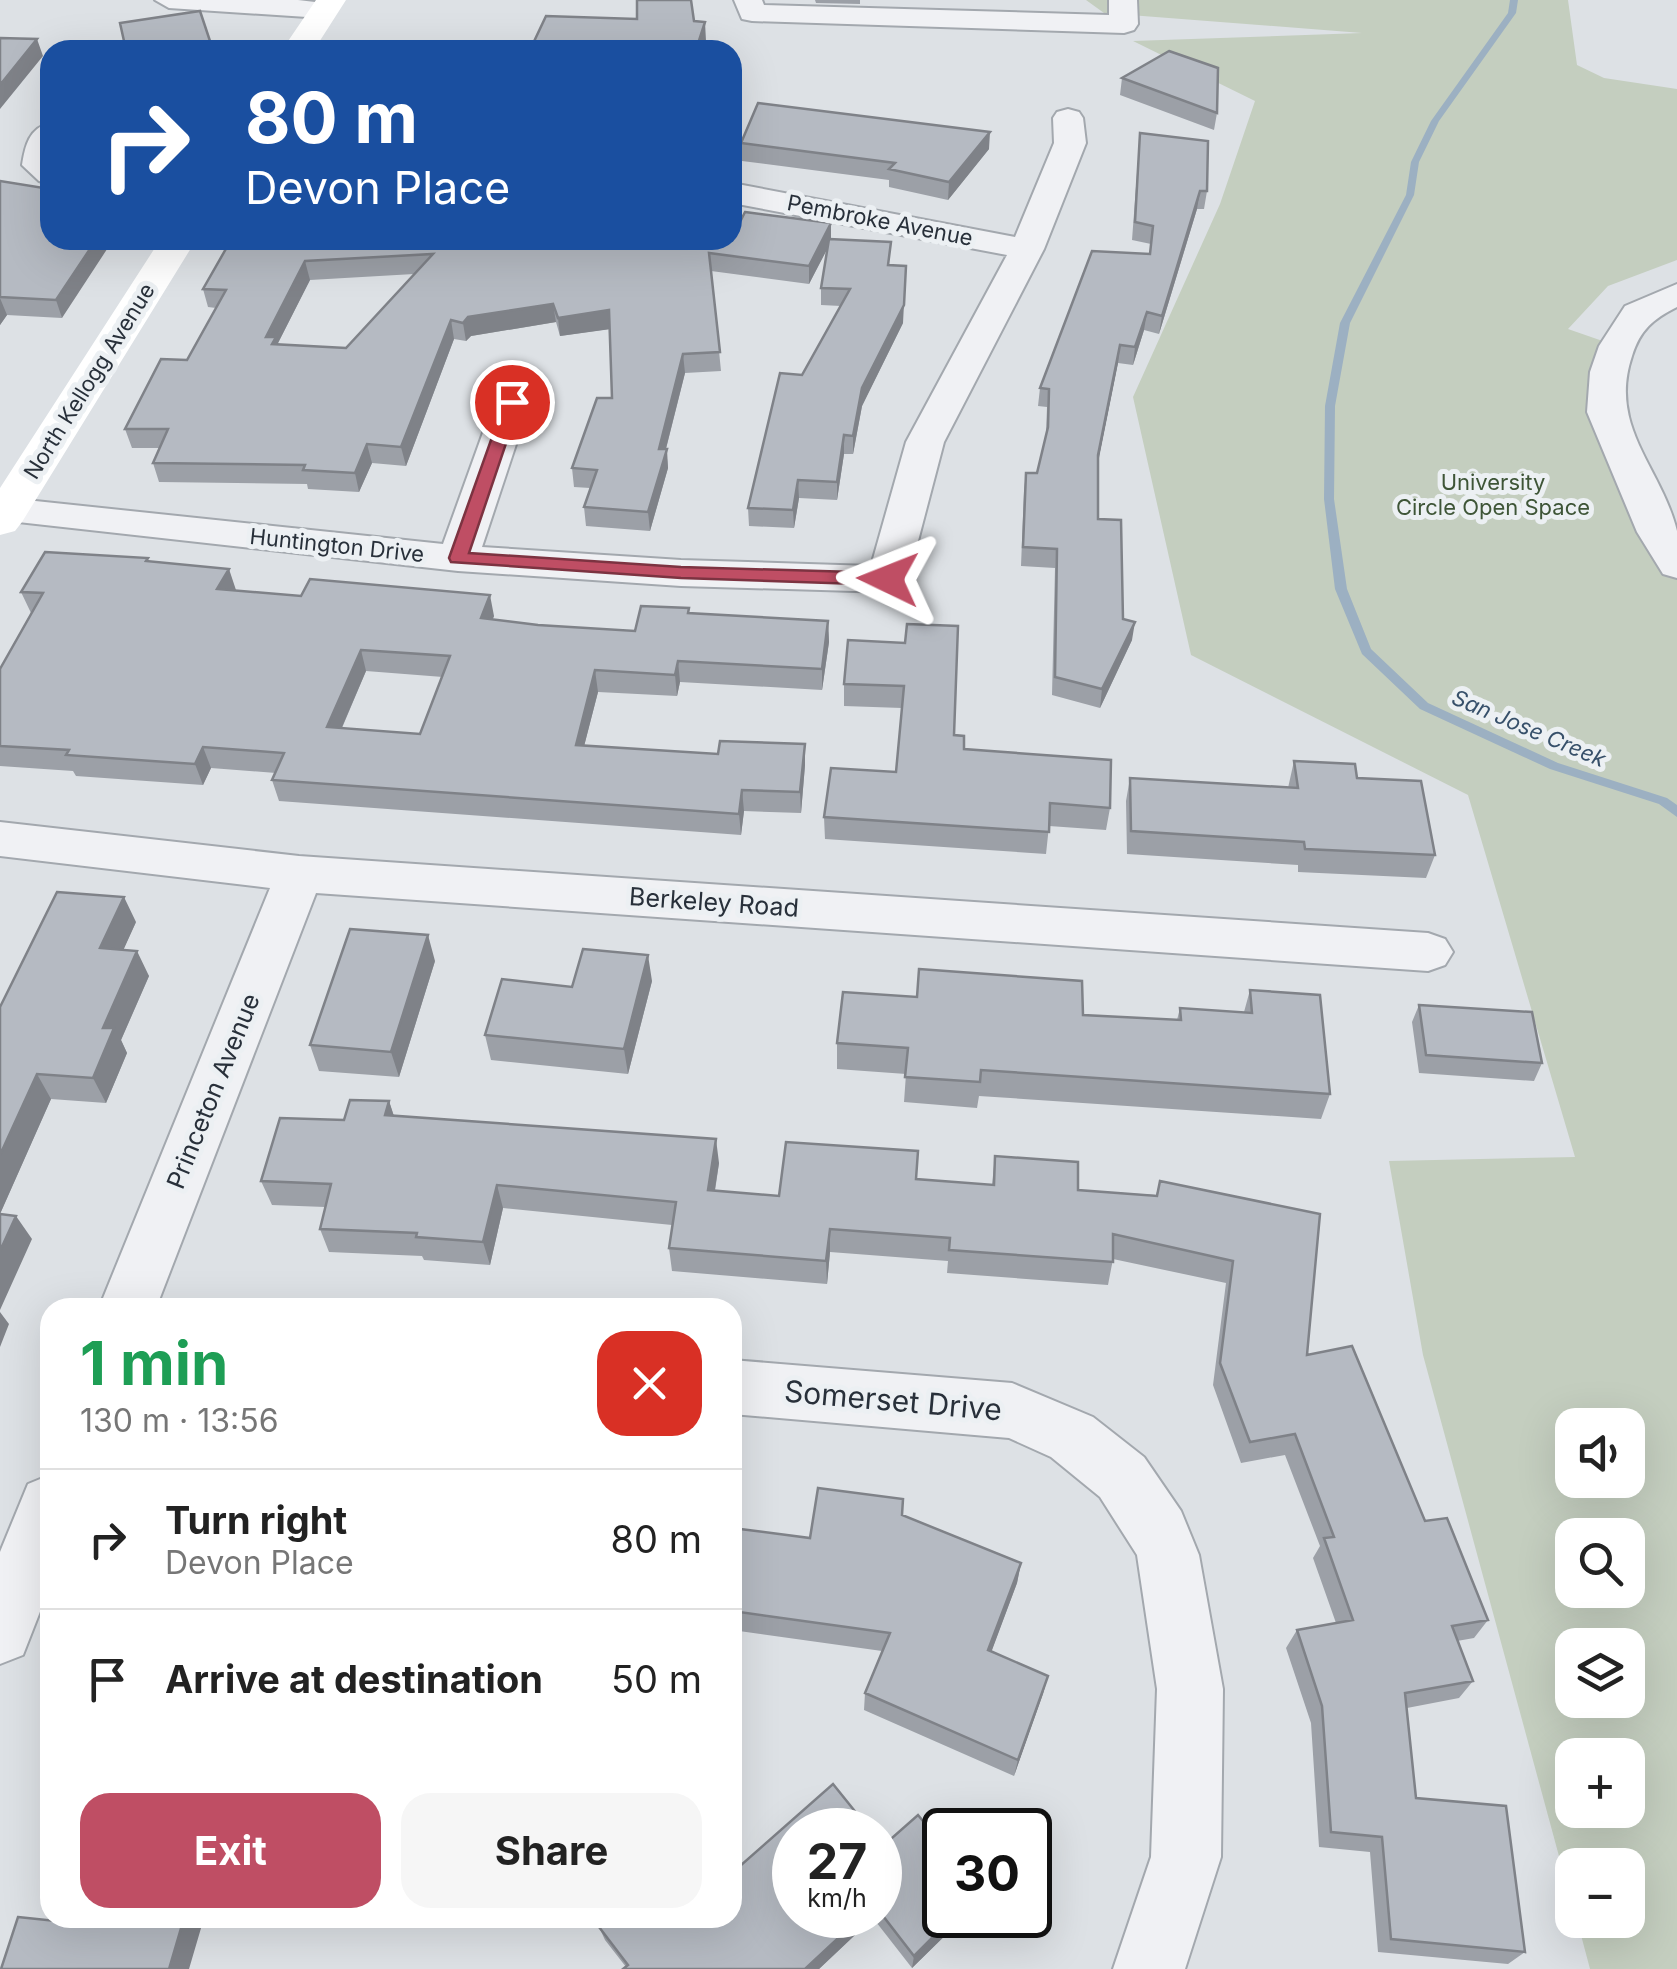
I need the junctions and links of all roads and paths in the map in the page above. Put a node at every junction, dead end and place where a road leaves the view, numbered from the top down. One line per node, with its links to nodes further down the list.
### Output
1 (169, 0): 3 (street)
2 (1123, 0): 4 (street)
3 (327, 5): 5 (street)
4 (750, 6)
5 (304, 40)
6 (1068, 118): 8 (street, Huntington Drive)
7 (742, 195): 8 (street, Pembroke Avenue)
8 (1027, 249): 13 (street, Huntington Drive)
9 (172, 250): 12 (street, North Kellogg Avenue)
10 (1677, 294): 14 (street)
11 (512, 402): 13 (street)
12 (3, 516): 13 (street, Huntington Drive)
13 (458, 558)
14 (1677, 565)
15 (0, 839): 16 (street, Berkeley Road)
16 (299, 874): 17 (street, Berkeley Road); 18 (street, Princeton Avenue)
17 (1428, 952)
18 (132, 1298)
19 (742, 1388): 22 (street, Somerset Drive)
20 (40, 1530): 21 (street)
21 (0, 1632)
22 (1149, 1969)

